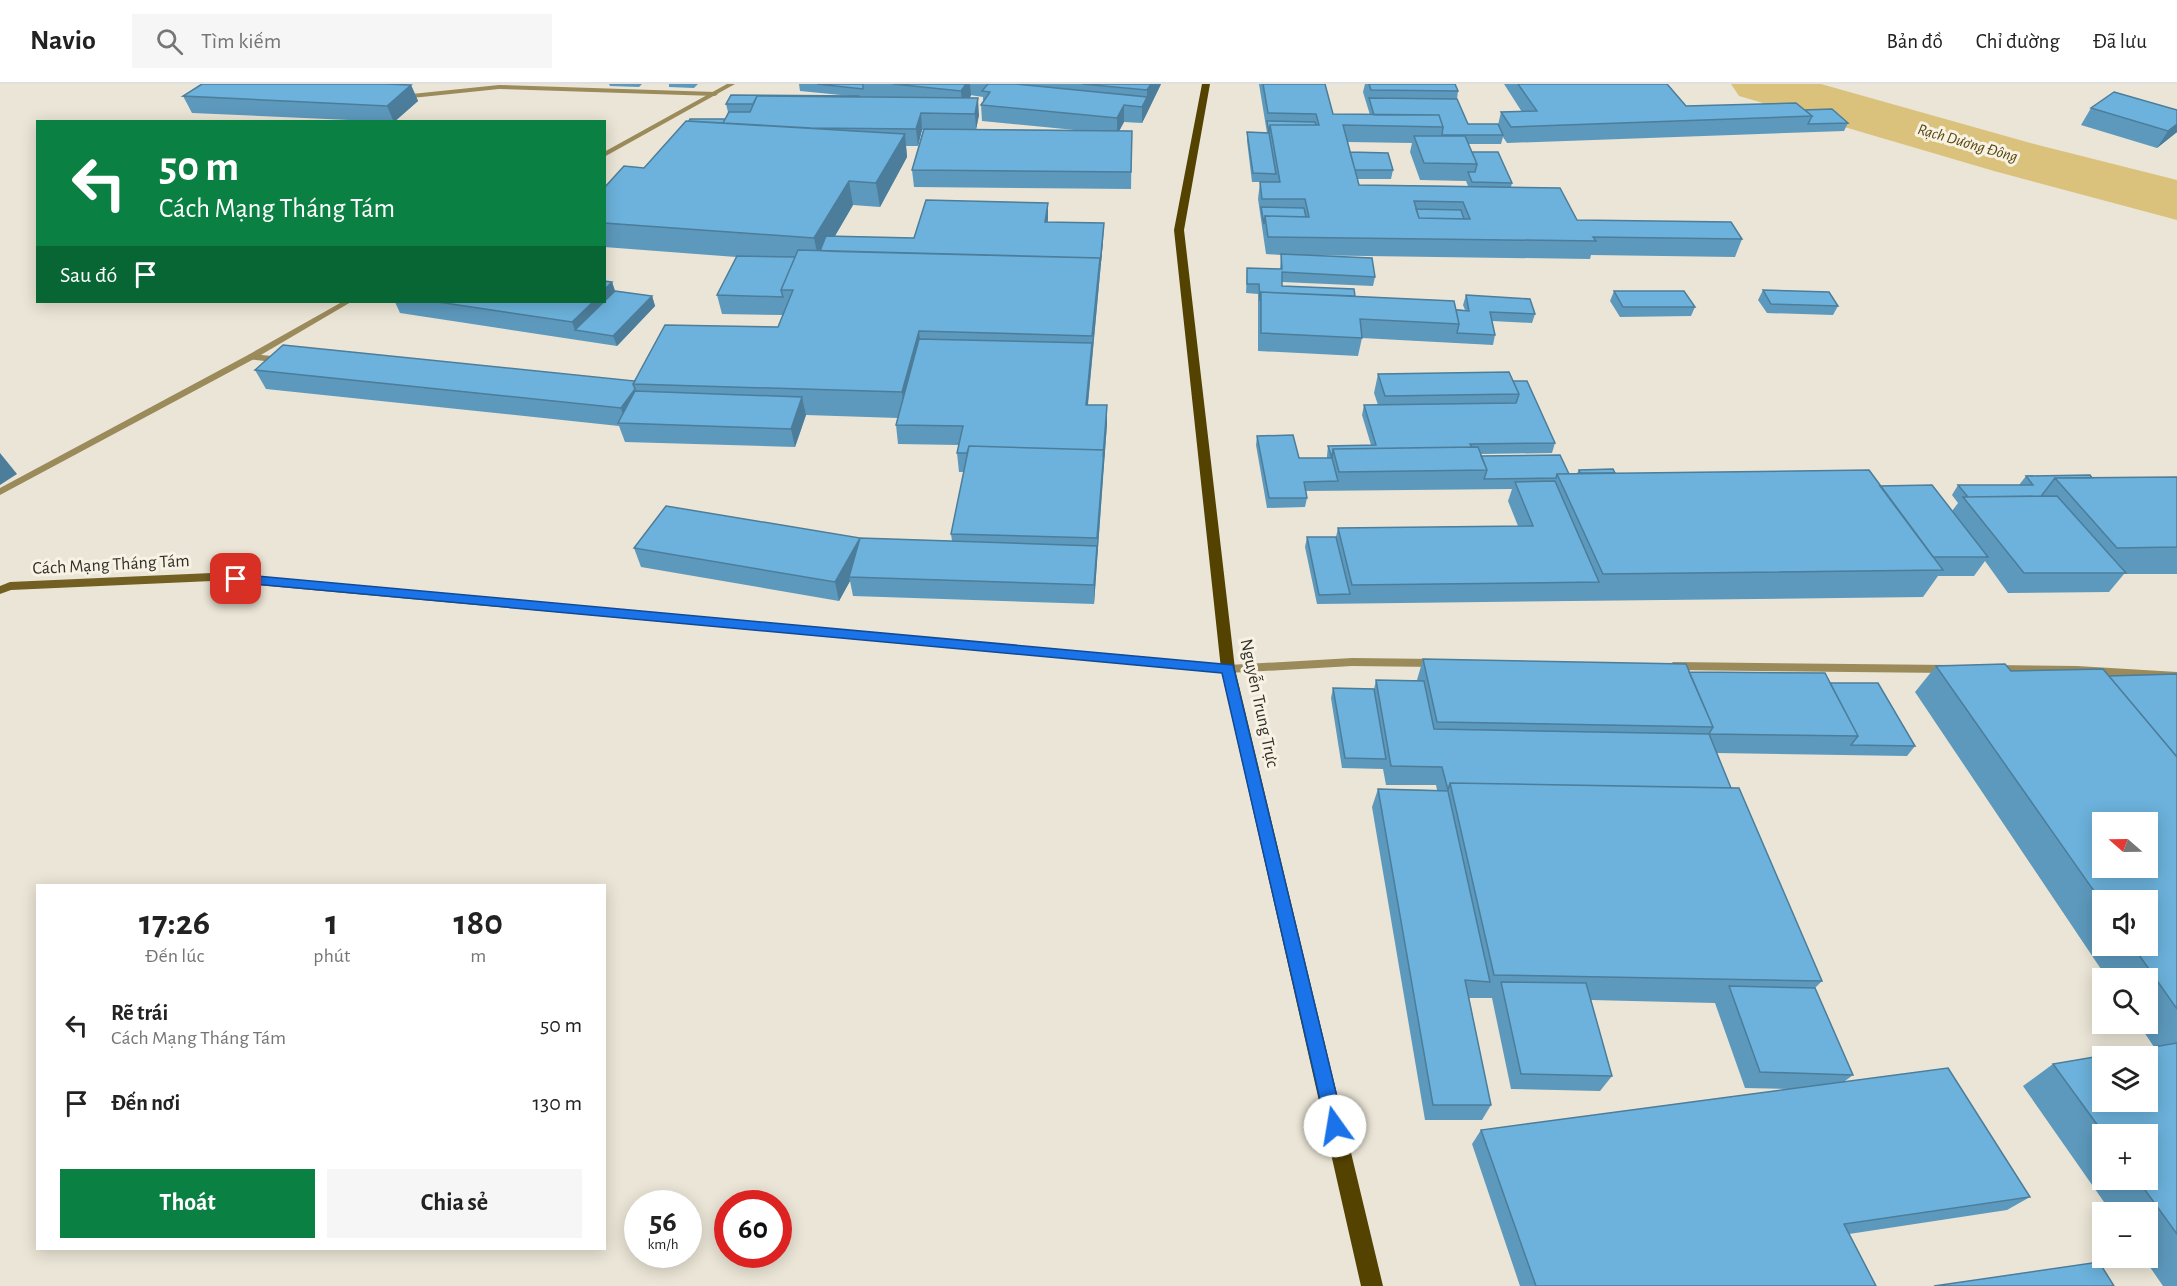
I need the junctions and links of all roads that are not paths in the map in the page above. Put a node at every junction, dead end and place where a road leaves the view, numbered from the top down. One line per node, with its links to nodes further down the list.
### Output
1 (732, 84): 3 (street)
2 (1206, 84): 13 (main road, Nguyễn Trung Trực)
3 (715, 94): 4 (street); 5 (street)
4 (394, 97)
5 (606, 154)
6 (345, 303): 7 (street)
7 (251, 357): 8 (street); 9 (street)
8 (298, 362)
9 (0, 492)
10 (0, 590): 13 (street, Cách Mạng Tháng Tám)
11 (1447, 663): 13 (street)
12 (1661, 666): 14 (street)
13 (1228, 669): 17 (main road, Nguyễn Trung Trực)
14 (1958, 669)
15 (1982, 669): 16 (street)
16 (2177, 676)
17 (1372, 1286)

